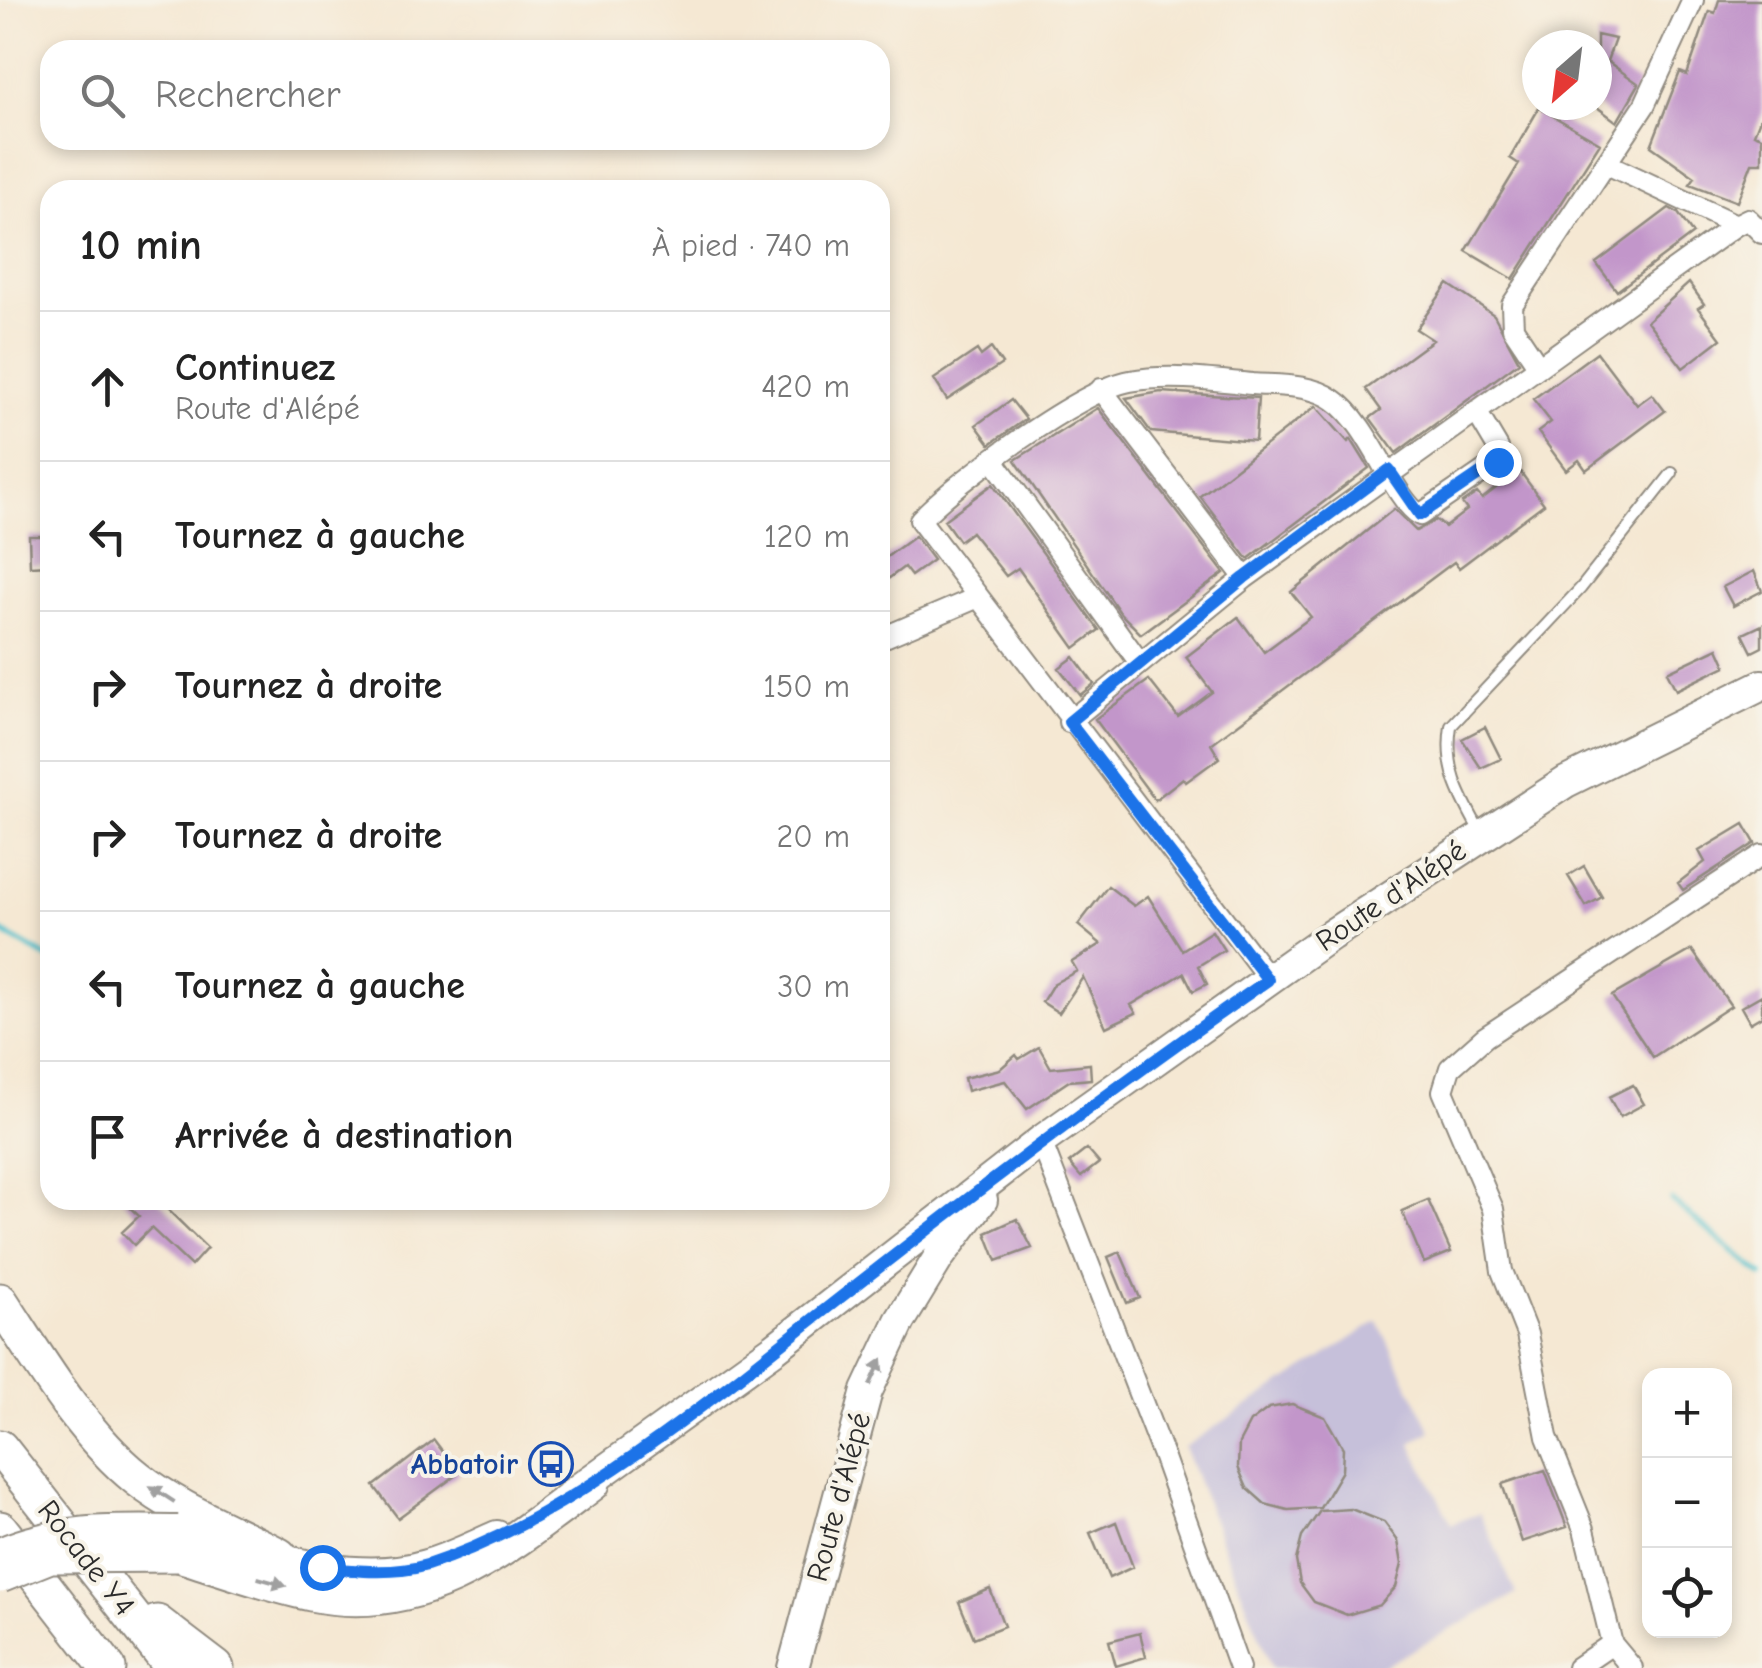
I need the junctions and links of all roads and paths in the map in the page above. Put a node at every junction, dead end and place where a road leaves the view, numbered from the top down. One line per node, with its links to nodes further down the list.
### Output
1 (1693, 0): 2 (street)
2 (1608, 164): 3 (street); 5 (street)
3 (1736, 226): 4 (street); 5 (street)
4 (1761, 227)
5 (1539, 368): 7 (street)
6 (1102, 388): 8 (street); 9 (street); 11 (street)
7 (1476, 411): 9 (street); 9 (street)
8 (993, 460): 12 (street); 14 (street)
9 (1389, 470): 11 (street)
10 (1672, 474): 17 (lane)
11 (1244, 578): 14 (street)
12 (976, 598): 13 (street); 16 (street)
13 (890, 635)
14 (1140, 664): 16 (street)
15 (1762, 684): 17 (main road, Route d'Alépé)
16 (1069, 722): 19 (street)
17 (1482, 836): 19 (main road, Route d'Alépé)
18 (1762, 855): 31 (street)
19 (1268, 980): 20 (main road, Route d'Alépé)
20 (1040, 1141): 23 (main road, Route d'Alépé); 36 (main road, Route d'Alépé, one-way to 20); 37 (street)
21 (0, 1301): 27 (highway, one-way to 21)
22 (0, 1448): 28 (highway, Rocade Y4)
23 (592, 1483): 25 (highway, one-way to 23); 27 (main road, Route d'Alépé)
24 (0, 1528): 30 (highway, Rocade Y4)
25 (178, 1543): 26 (main road, Route d'Alépé, bridge); 27 (main road, Route d'Alépé); 29 (highway, bridge)
26 (0, 1553)
27 (279, 1556)
28 (97, 1571): 34 (highway, Rocade Y4); 35 (highway)
29 (0, 1575)
30 (66, 1618): 32 (highway); 33 (highway, Rocade Y4)
31 (1612, 1644): 38 (street); 39 (street)
32 (89, 1668)
33 (108, 1668)
34 (173, 1668)
35 (216, 1668)
36 (794, 1668)
37 (1240, 1668)
38 (1577, 1668)
39 (1632, 1668)

